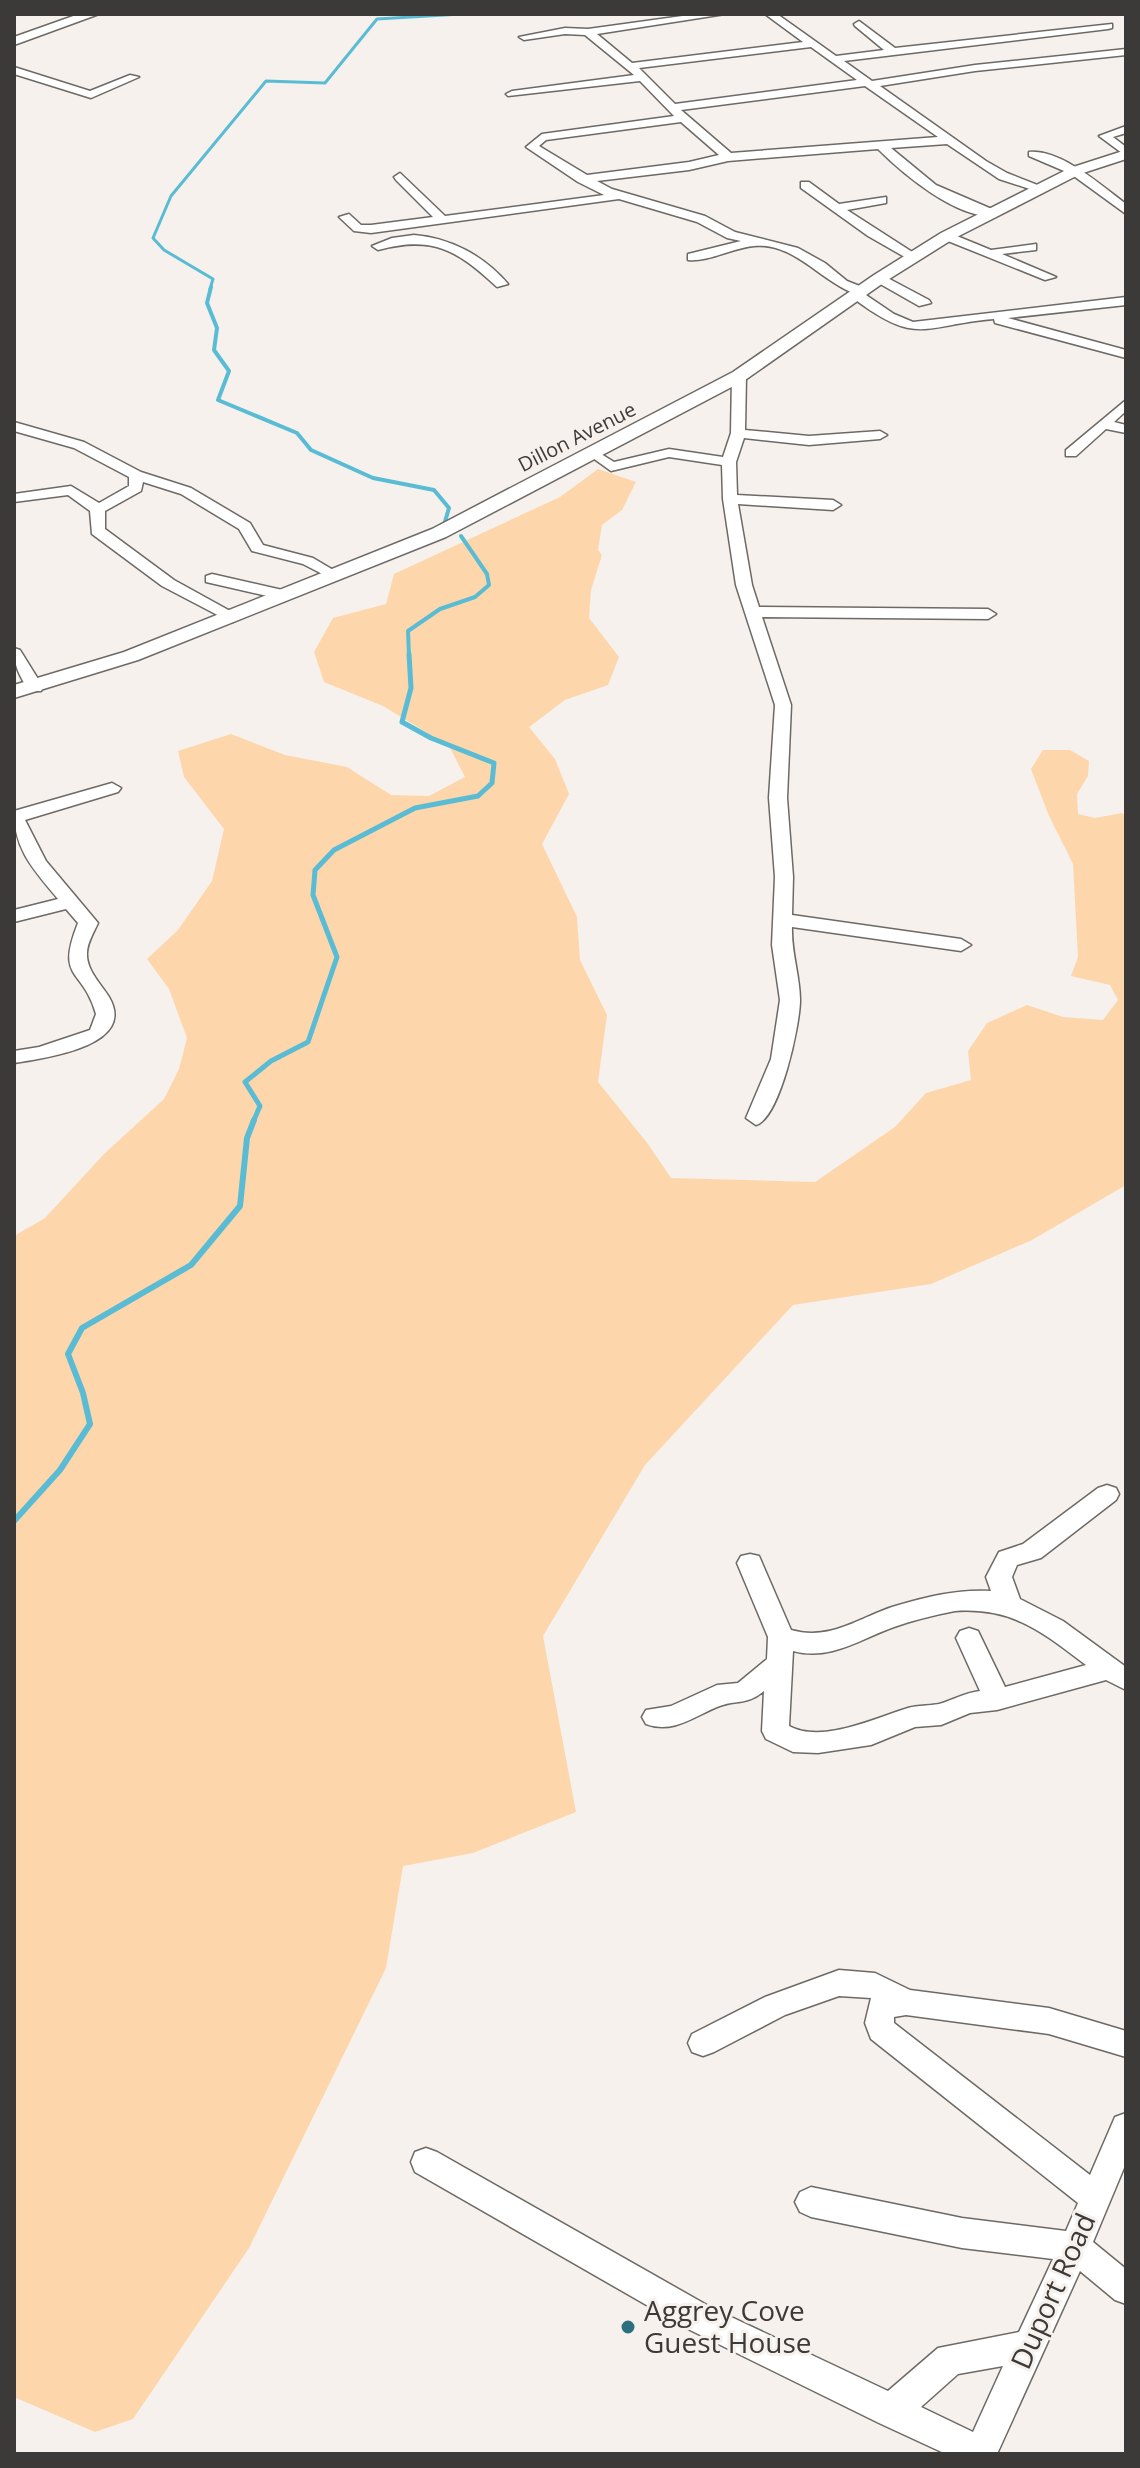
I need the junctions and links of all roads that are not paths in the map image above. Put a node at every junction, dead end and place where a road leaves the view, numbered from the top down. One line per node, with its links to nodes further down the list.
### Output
1 (92, 14): 9 (street)
2 (720, 14): 6 (street)
3 (770, 14): 10 (street)
4 (1088, 14): 11 (street)
5 (859, 24): 8 (street)
6 (588, 32): 7 (street); 15 (street)
7 (524, 37)
8 (878, 39): 11 (street); 13 (street)
9 (14, 41)
10 (813, 44): 14 (street); 15 (street)
11 (892, 51): 13 (street)
12 (1126, 52): 19 (street)
13 (868, 54): 14 (street)
14 (834, 59): 19 (street)
15 (630, 66): 18 (street)
16 (14, 70): 17 (street)
17 (134, 77)
18 (643, 77): 20 (street); 21 (street)
19 (870, 83): 21 (street); 24 (street)
20 (512, 94)
21 (672, 108): 22 (street)
22 (684, 118): 28 (street); 31 (street)
23 (1126, 129): 27 (street)
24 (950, 140): 25 (street); 33 (street)
25 (882, 146): 28 (street); 38 (street)
26 (1033, 154): 29 (street)
27 (1126, 154): 29 (street, Dillon Avenue)
28 (728, 157): 31 (street)
29 (1075, 171): 33 (street, Dillon Avenue); 37 (street)
30 (400, 177): 40 (street)
31 (582, 179): 34 (street)
32 (805, 185): 36 (street)
33 (1039, 188): 38 (street, Dillon Avenue)
34 (619, 197): 40 (street); 43 (street)
35 (882, 200): 36 (street)
36 (840, 207): 49 (street)
37 (1126, 210)
38 (990, 213): 41 (street, Dillon Avenue)
39 (345, 217): 40 (street)
40 (434, 221): 42 (street); 44 (street)
41 (947, 236): 47 (street); 49 (street, Dillon Avenue)
42 (400, 237): 44 (street); 45 (street)
43 (759, 241): 48 (street); 53 (street)
44 (446, 243): 52 (street)
45 (378, 246)
46 (1032, 247): 47 (street)
47 (976, 251): 50 (street)
48 (692, 257)
49 (914, 257): 51 (street, Dillon Avenue)
50 (1050, 277)
51 (880, 278): 53 (street, Dillon Avenue); 55 (street)
52 (502, 284)
53 (860, 294): 56 (street); 58 (street, Dillon Avenue)
54 (1126, 301): 56 (street)
55 (924, 303)
56 (992, 317): 57 (street)
57 (1126, 354)
58 (739, 376): 63 (street); 65 (street, Dillon Avenue)
59 (1126, 404): 60 (street)
60 (1103, 424): 62 (street); 66 (street)
61 (14, 426): 68 (street)
62 (1126, 429)
63 (738, 433): 64 (street); 67 (street)
64 (880, 435)
65 (593, 453): 67 (street); 73 (street, Dillon Avenue)
66 (1071, 453)
67 (729, 462): 70 (street)
68 (136, 475): 72 (street); 73 (street)
69 (14, 498): 72 (street)
70 (730, 499): 71 (street); 76 (street)
71 (833, 505)
72 (98, 509): 78 (street)
73 (332, 574): 75 (street, Dillon Avenue)
74 (212, 579): 75 (street)
75 (285, 595): 78 (street, Dillon Avenue)
76 (753, 612): 77 (street); 86 (street)
77 (988, 614)
78 (233, 617): 80 (street, Dillon Avenue)
79 (14, 653): 80 (street)
80 (35, 687): 81 (street, Dillon Avenue)
81 (14, 692)
82 (112, 788): 83 (street)
83 (14, 817): 84 (street)
84 (70, 902): 85 (street); 88 (street)
85 (14, 916)
86 (785, 920): 87 (street); 89 (street)
87 (961, 945)
88 (14, 1057)
89 (756, 1118)
90 (1107, 1494): 92 (street)
91 (750, 1563): 94 (street)
92 (1009, 1605): 94 (street); 95 (street)
93 (969, 1638): 96 (street)
94 (780, 1650): 96 (street); 97 (street)
95 (1117, 1674): 96 (street)
96 (997, 1700)
97 (655, 1717)
98 (906, 2002): 99 (street); 100 (street); 103 (street)
99 (703, 2043)
100 (1126, 2044)
101 (1126, 2127): 103 (street, Duport Road)
102 (426, 2162): 108 (street)
103 (1095, 2197): 105 (street, Duport Road)
104 (811, 2202): 105 (street)
105 (1075, 2247): 106 (street); 107 (street, Duport Road)
106 (1126, 2289)
107 (1029, 2346): 108 (street); 109 (street, Duport Road)
108 (891, 2411): 109 (street)
109 (981, 2453)

